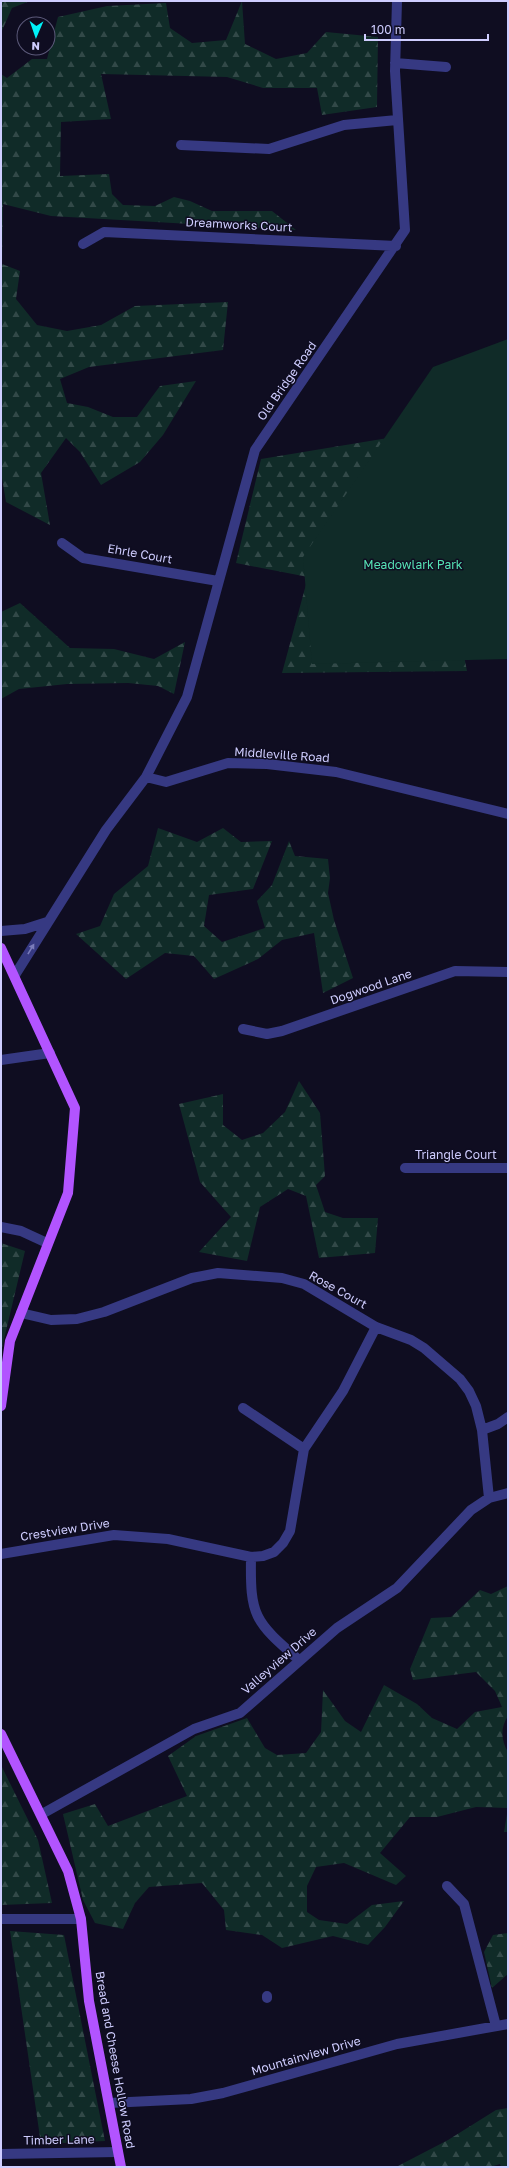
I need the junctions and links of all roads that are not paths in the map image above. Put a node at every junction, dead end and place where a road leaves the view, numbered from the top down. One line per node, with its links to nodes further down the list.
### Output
1 (397, 1): 2 (street, Old Bridge Road)
2 (395, 63): 3 (street); 4 (street, Old Bridge Road)
3 (446, 67)
4 (397, 120): 5 (street); 7 (street, Old Bridge Road)
5 (181, 146)
6 (83, 244): 7 (street, Dreamworks Court)
7 (396, 246): 9 (street, Old Bridge Road)
8 (62, 543): 9 (street, Ehrle Court)
9 (218, 581): 10 (street, Old Bridge Road)
10 (146, 777): 11 (street, Middleville Road); 12 (street)
11 (508, 814)
12 (47, 922): 13 (street); 16 (street, one-way to 12)
13 (1, 931)
14 (1, 948): 16 (main road)
15 (508, 972): 17 (street, Dogwood Lane)
16 (15, 975): 18 (main road)
17 (243, 1029)
18 (50, 1053): 19 (street); 23 (main road)
19 (1, 1060)
20 (405, 1168): 21 (street, Triangle Court)
21 (508, 1168)
22 (1, 1227): 23 (street)
23 (47, 1243): 24 (main road)
24 (21, 1313): 25 (street, Rose Court); 26 (main road)
25 (376, 1327): 29 (street, Rose Court); 30 (street)
26 (1, 1406)
27 (243, 1408): 30 (street)
28 (508, 1417): 29 (street)
29 (482, 1430): 32 (street, Rose Court)
30 (304, 1449): 34 (street)
31 (508, 1493): 32 (street, Valleyview Drive)
32 (489, 1498): 35 (street, Valleyview Drive)
33 (1, 1554): 34 (street, Crestview Drive)
34 (251, 1557): 35 (street)
35 (299, 1660): 37 (street, Valleyview Drive)
36 (1, 1734): 37 (main road, Bread and Cheese Hollow Road)
37 (42, 1814): 40 (main road, Bread and Cheese Hollow Road)
38 (447, 1886): 42 (street)
39 (1, 1919): 40 (street)
40 (81, 1919): 43 (main road, Bread and Cheese Hollow Road)
41 (508, 2024): 42 (street, Mountainview Drive)
42 (496, 2026): 43 (street, Mountainview Drive)
43 (109, 2103): 44 (main road, Bread and Cheese Hollow Road)
44 (118, 2152): 45 (street, Timber Lane); 46 (main road, Bread and Cheese Hollow Road)
45 (1, 2154)
46 (121, 2167)

